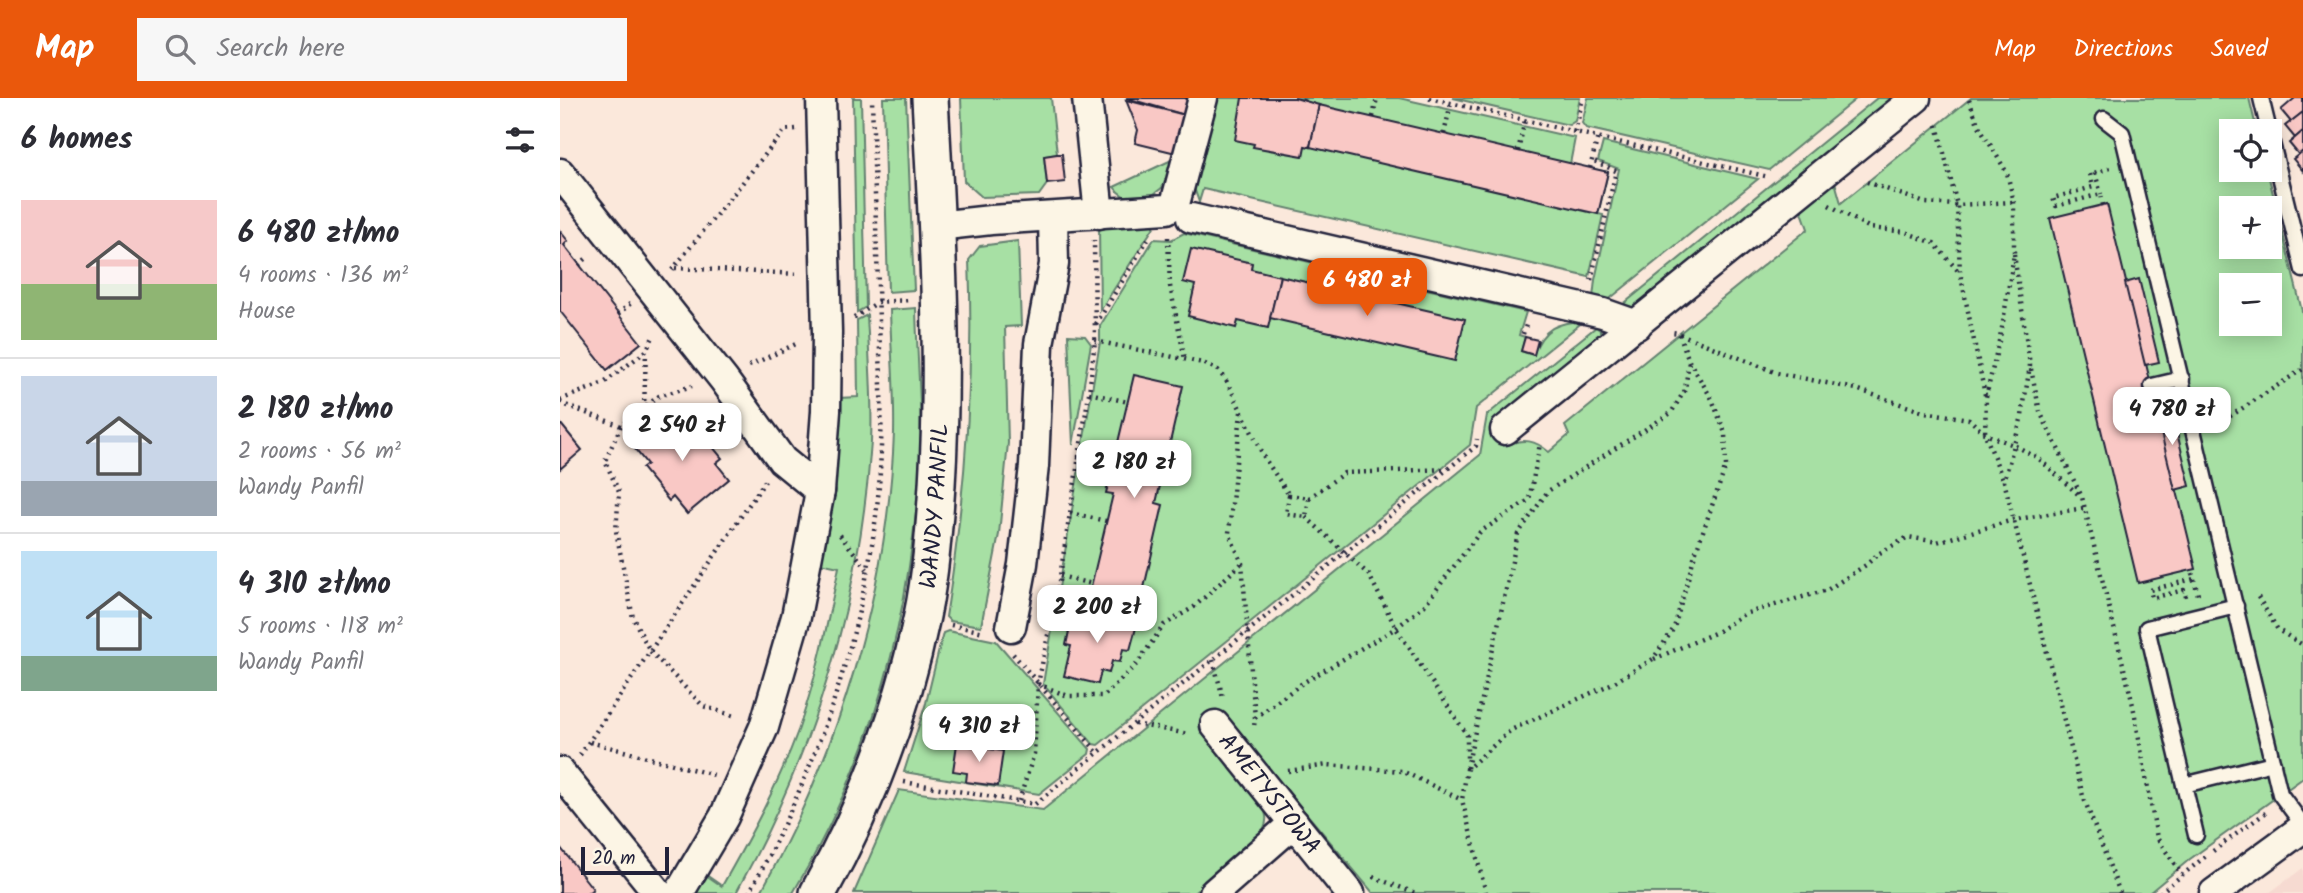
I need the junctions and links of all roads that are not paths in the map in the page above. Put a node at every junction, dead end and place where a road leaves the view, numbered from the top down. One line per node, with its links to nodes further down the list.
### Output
1 (821, 98): 20 (street)
2 (930, 98): 14 (street, WANDY PANFIL)
3 (1087, 98): 12 (street)
4 (1203, 98): 11 (street)
5 (1916, 98): 16 (street)
6 (2261, 98): 8 (lane)
7 (2104, 119): 17 (lane)
8 (2266, 119)
9 (560, 173): 20 (street)
10 (2281, 182): 15 (lane)
11 (1179, 213): 12 (street); 16 (street)
12 (1097, 214): 13 (street)
13 (1053, 217): 14 (street); 22 (street)
14 (937, 226): 33 (street, WANDY PANFIL)
15 (2303, 270)
16 (1637, 325): 19 (street)
17 (2182, 379): 18 (lane); 21 (lane)
18 (2152, 386)
19 (1492, 432)
20 (818, 501): 32 (street)
21 (2236, 606): 24 (lane); 26 (lane)
22 (1008, 636)
23 (1212, 720): 27 (street, AMETYSTOWA)
24 (2273, 764): 26 (lane); 28 (lane)
25 (567, 765): 31 (street)
26 (2184, 785): 29 (lane)
27 (1294, 823): 30 (street, AMETYSTOWA); 34 (street)
28 (2303, 827): 35 (street)
29 (2196, 835)
30 (1360, 884)
31 (658, 893)
32 (679, 893)
33 (818, 893)
34 (1214, 893)
35 (2214, 893)

